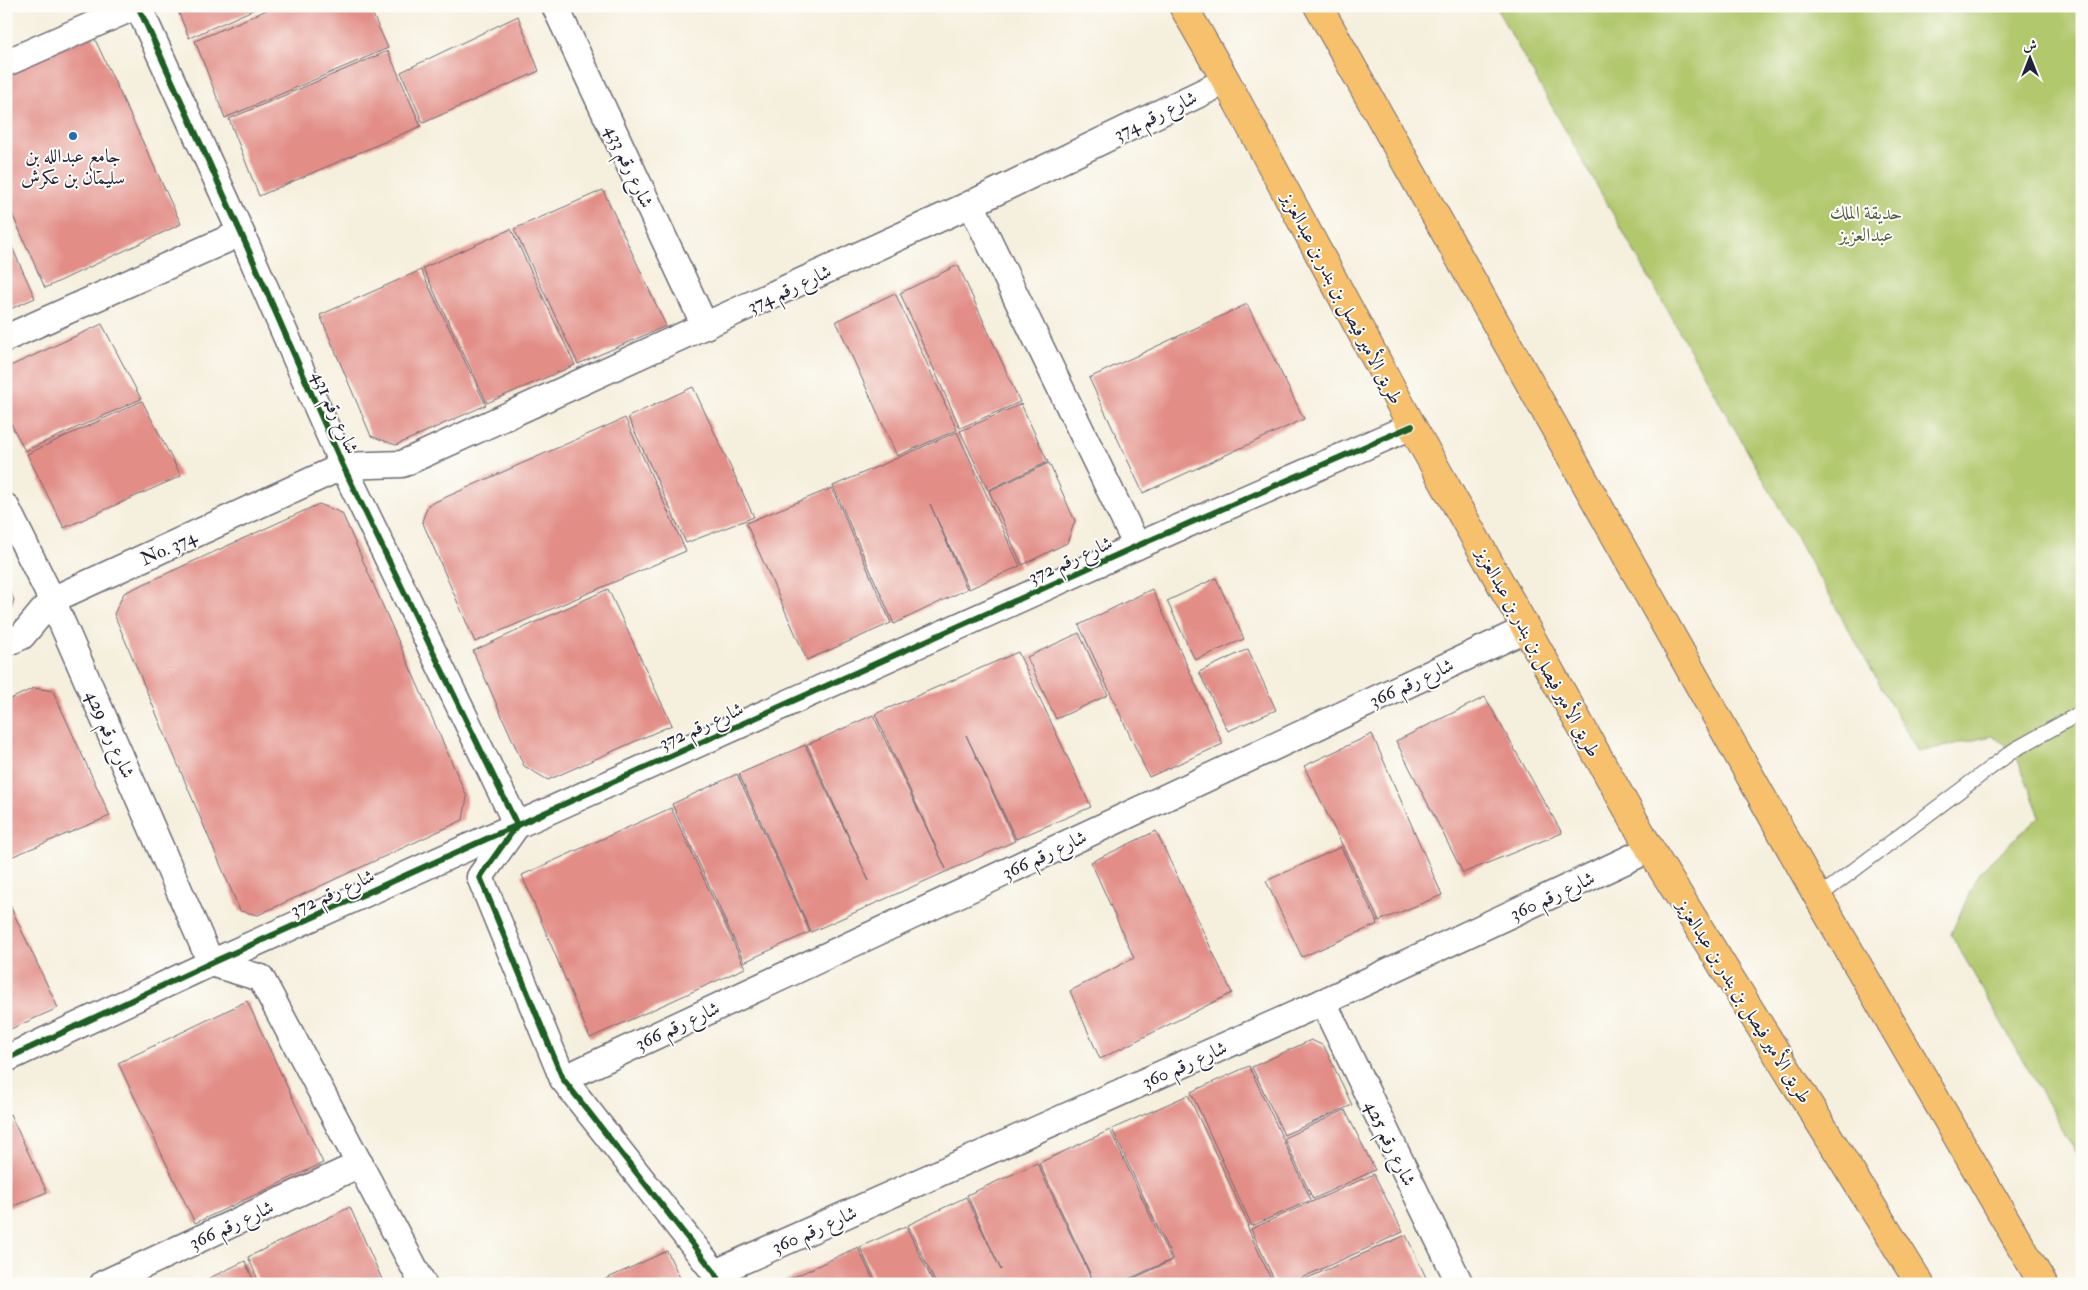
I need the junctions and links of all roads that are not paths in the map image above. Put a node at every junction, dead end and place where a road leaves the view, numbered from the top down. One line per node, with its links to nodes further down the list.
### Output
1 (137, 6): 5 (street); 8 (street, شارع رقم 431)
2 (555, 6): 9 (street, شارع رقم 433)
3 (1183, 6): 6 (main road, طريق الأمير فيصل بن بندر بن عبدالعزيز)
4 (1318, 6): 21 (main road)
5 (6, 63)
6 (1226, 81): 7 (street, شارع رقم 374); 11 (main road, طريق الأمير فيصل بن بندر بن عبدالعزيز)
7 (971, 204): 9 (street, شارع رقم 374); 14 (street)
8 (241, 233): 10 (street); 12 (street, شارع رقم 431)
9 (705, 326): 12 (street, شارع رقم 374)
10 (6, 338)
11 (1412, 426): 14 (street, شارع رقم 372); 16 (main road, طريق الأمير فيصل بن بندر بن عبدالعزيز)
12 (343, 466): 15 (street, No. 374); 19 (street, شارع رقم 431)
13 (6, 507): 15 (street, شارع رقم 429)
14 (1137, 546): 19 (street, شارع رقم 372)
15 (52, 600): 17 (street, No. 374); 22 (street, شارع رقم 429)
16 (1526, 629): 20 (main road, طريق الأمير فيصل بن بندر بن عبدالعزيز); 25 (street, شارع رقم 366)
17 (6, 643)
18 (2082, 712): 21 (lane)
19 (518, 825): 22 (street, شارع رقم 372); 25 (street)
20 (1650, 849): 23 (street, شارع رقم 360); 31 (main road, طريق الأمير فيصل بن بندر بن عبدالعزيز)
21 (1818, 897): 32 (main road)
22 (211, 963): 24 (street, شارع رقم 372); 26 (street)
23 (1323, 1002): 27 (street, شارع رقم 360); 30 (street, شارع رقم 425)
24 (6, 1059)
25 (562, 1079): 27 (street)
26 (360, 1164): 28 (street, شارع رقم 366); 29 (street)
27 (718, 1278)
28 (103, 1284)
29 (423, 1284)
30 (1460, 1284)
31 (1920, 1284)
32 (2043, 1284)

